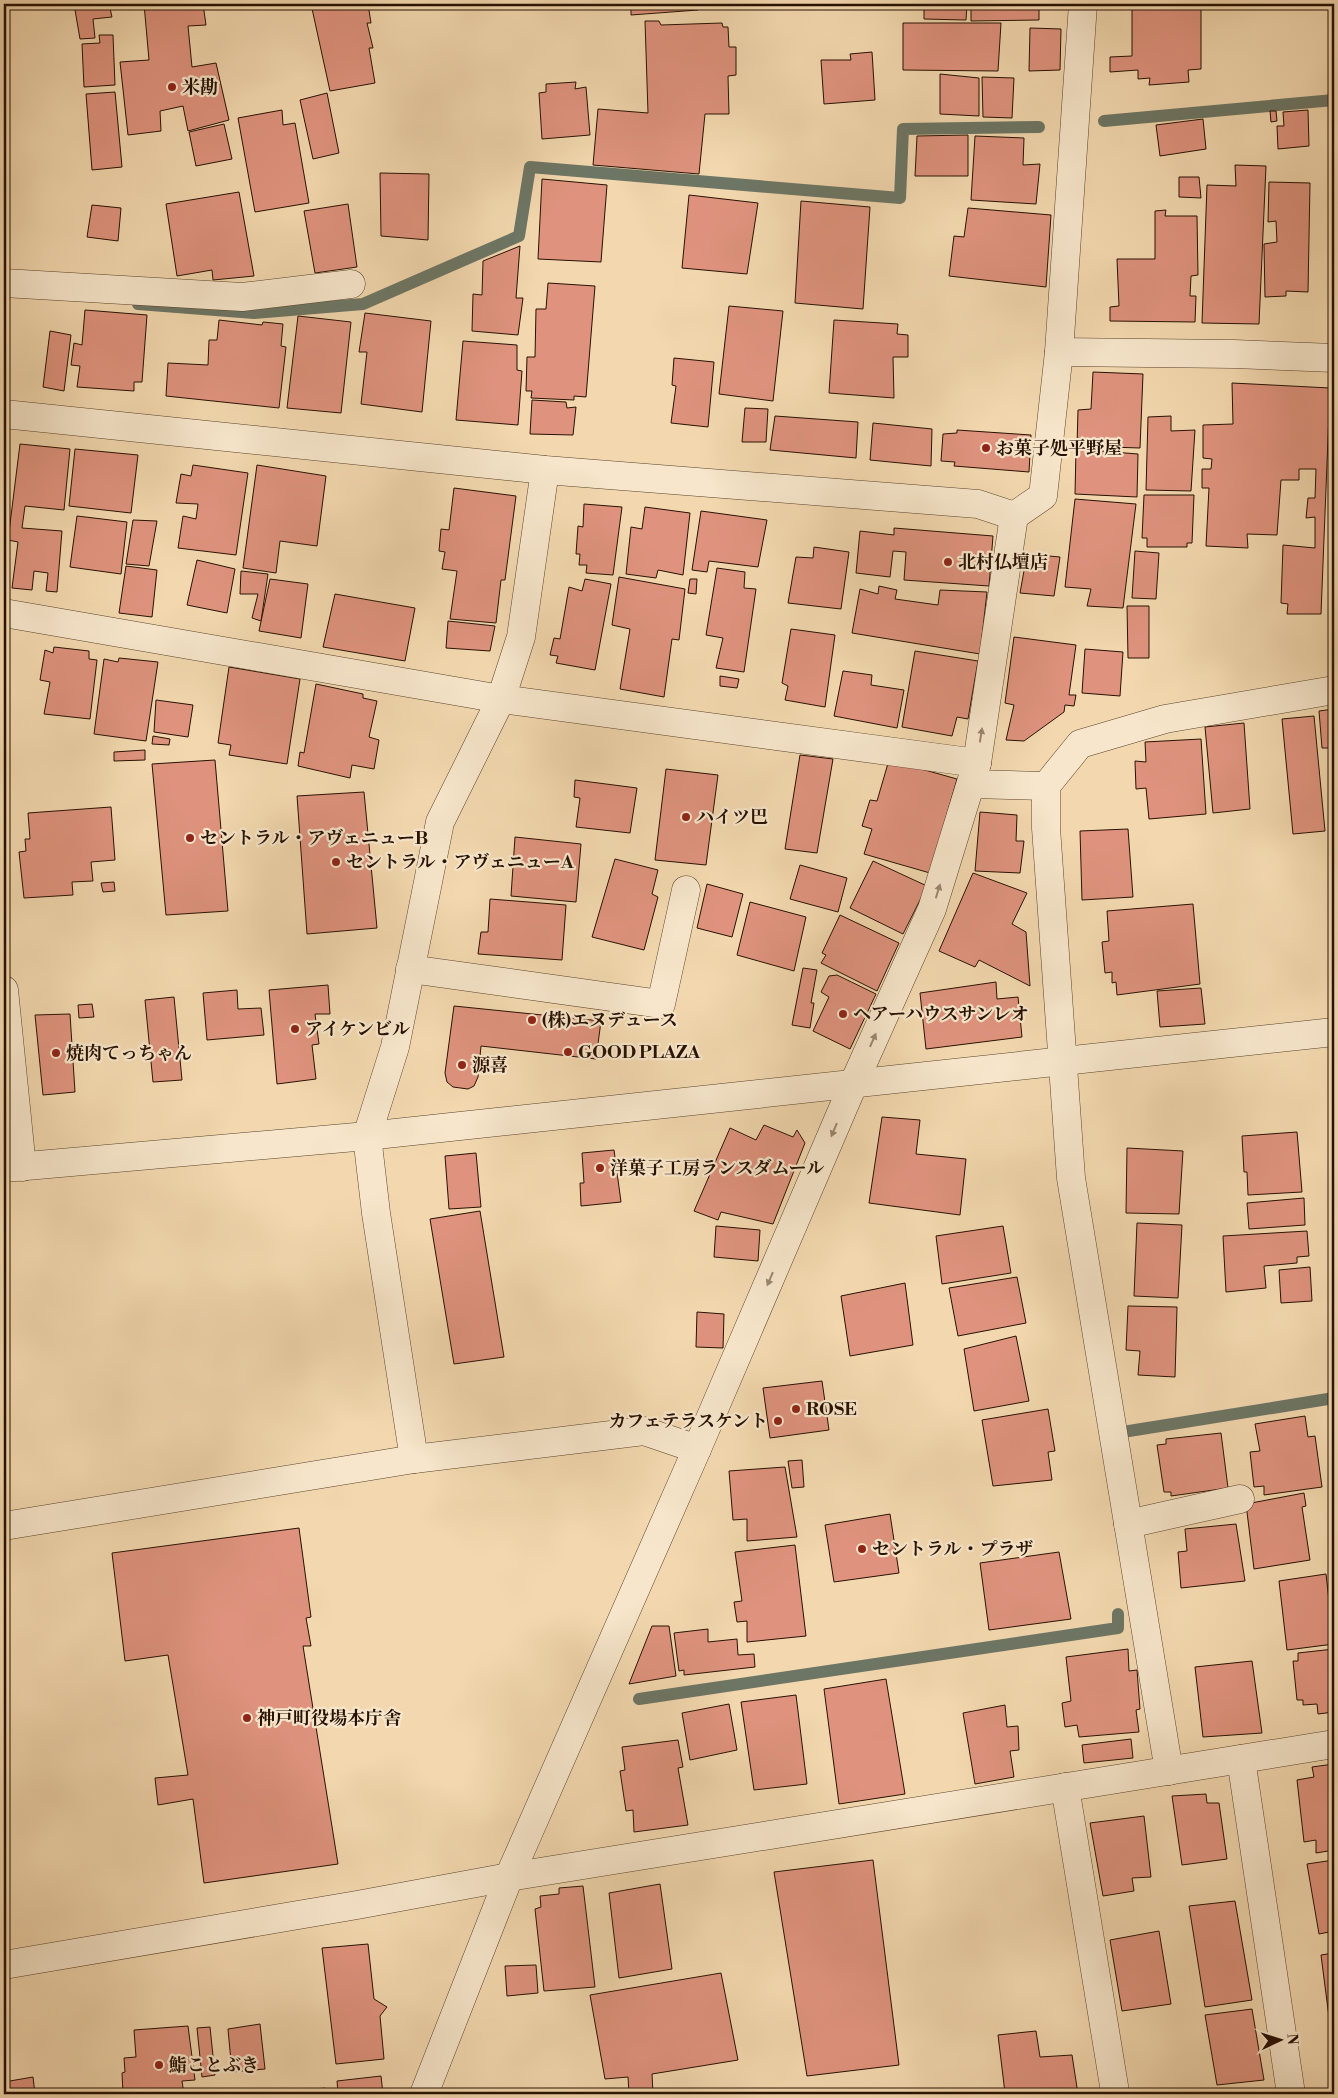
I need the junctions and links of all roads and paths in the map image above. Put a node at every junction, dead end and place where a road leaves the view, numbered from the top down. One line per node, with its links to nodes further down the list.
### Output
1 (1083, 4): 4 (street)
2 (4, 283): 3 (street)
3 (351, 284)
4 (1058, 352): 5 (street); 8 (street)
5 (1334, 358)
6 (4, 414): 7 (street)
7 (545, 470): 8 (street); 11 (street)
8 (1014, 516): 12 (street, one-way to 8)
9 (4, 612): 11 (street)
10 (1334, 690): 13 (street)
11 (501, 698): 12 (street); 15 (street)
12 (974, 774): 13 (street); 19 (street, one-way to 12)
13 (1046, 786): 18 (street)
14 (686, 890): 15 (street)
15 (410, 969): 20 (street)
16 (4, 990): 21 (street)
17 (1334, 1032): 18 (street)
18 (1061, 1062): 19 (street); 25 (street)
19 (853, 1085): 20 (street); 22 (street, one-way to 22)
20 (367, 1136): 21 (street); 23 (street)
21 (13, 1168)
22 (697, 1448): 23 (street); 31 (street)
23 (414, 1459): 26 (street)
24 (1240, 1499): 25 (street)
25 (1128, 1524): 29 (street)
26 (4, 1526)
27 (1334, 1744): 28 (street)
28 (1241, 1759): 29 (street); 35 (street)
29 (1169, 1771): 30 (street)
30 (1065, 1788): 31 (street); 33 (street)
31 (509, 1876): 32 (street); 34 (street)
32 (4, 1964)
33 (1115, 2092)
34 (424, 2094)
35 (1291, 2094)

